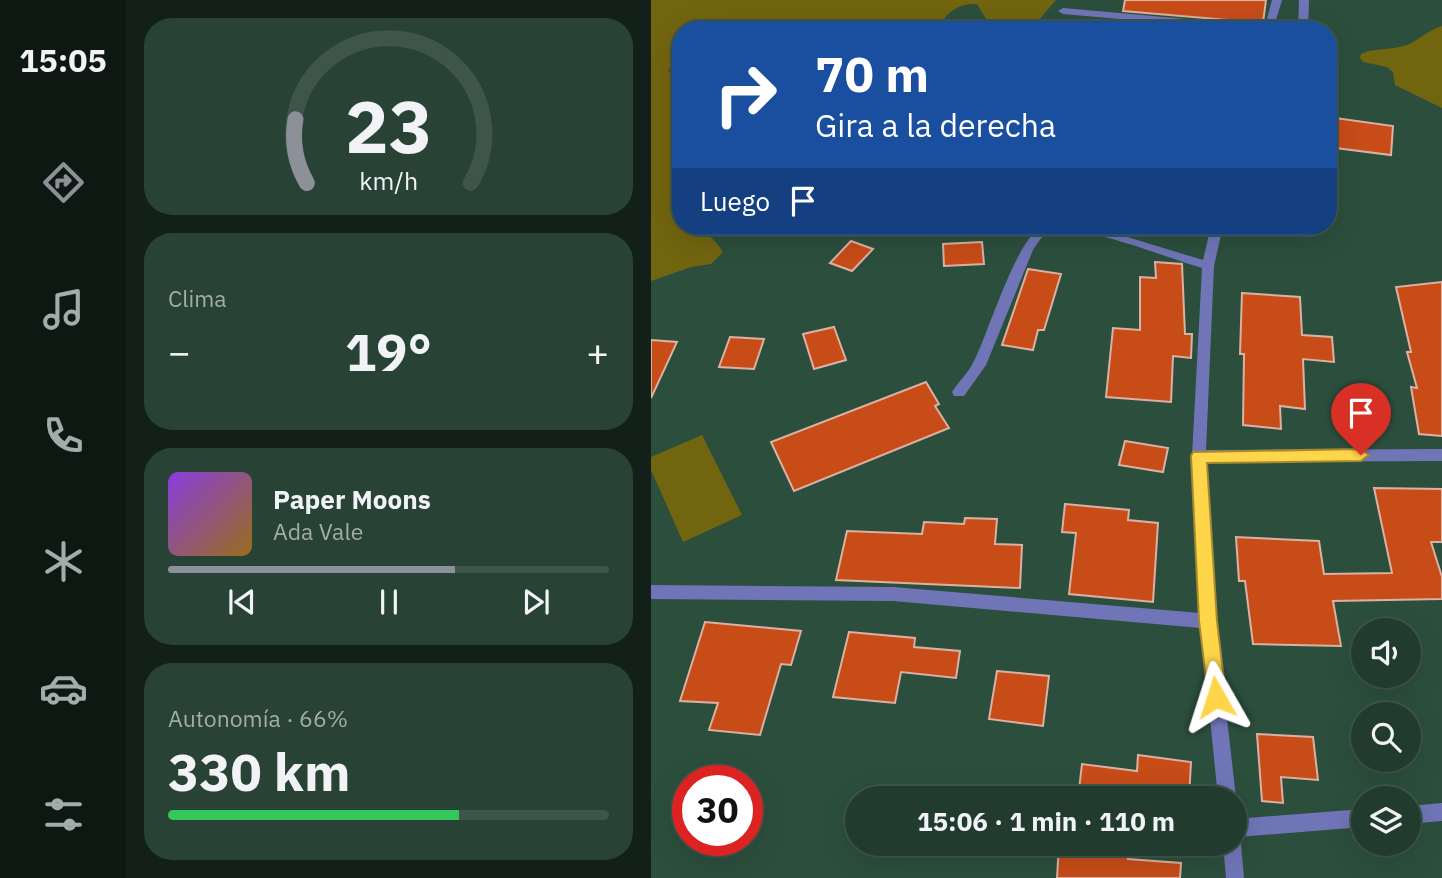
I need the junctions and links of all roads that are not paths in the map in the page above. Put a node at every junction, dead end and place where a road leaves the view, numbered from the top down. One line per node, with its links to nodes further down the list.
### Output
1 (1277, 0): 5 (street)
2 (1304, 0): 6 (street)
3 (1063, 11): 4 (street)
4 (1177, 21)
5 (1270, 21)
6 (1303, 21)
7 (1037, 235): 11 (street)
8 (1108, 235): 10 (street)
9 (1215, 235): 10 (street)
10 (1207, 266): 13 (street)
11 (959, 392)
12 (1442, 454): 13 (street)
13 (1199, 456): 15 (street)
14 (651, 592): 15 (street)
15 (1208, 621): 16 (street)
16 (1226, 786)
17 (1442, 812): 18 (street)
18 (1421, 814)
19 (1351, 819): 20 (street)
20 (1247, 827)
21 (1233, 856): 22 (street)
22 (1235, 878)

